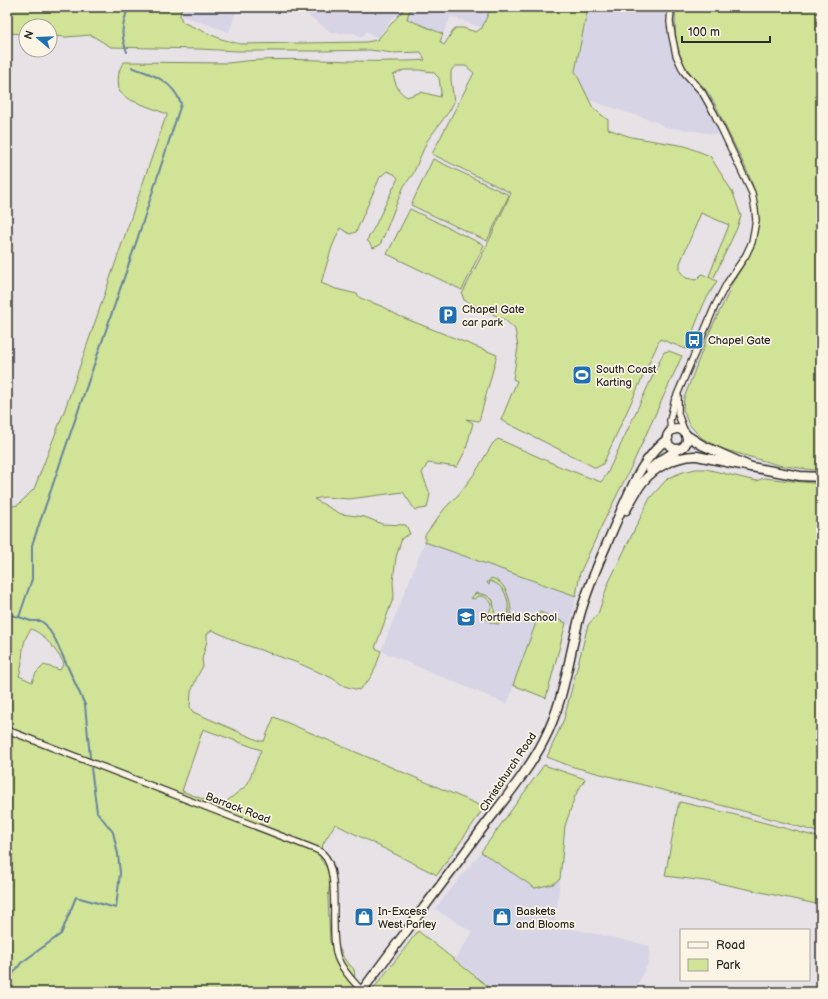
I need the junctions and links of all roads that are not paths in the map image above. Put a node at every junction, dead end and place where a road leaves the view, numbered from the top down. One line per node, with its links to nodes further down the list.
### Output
1 (671, 7): 2 (street)
2 (678, 394): 3 (street); 4 (street)
3 (685, 434): 4 (main road); 5 (main road); 6 (main road)
4 (669, 435): 5 (main road); 9 (main road, Christchurch Road)
5 (680, 449): 6 (main road); 9 (main road, Christchurch Road)
6 (735, 461): 7 (main road)
7 (751, 467): 8 (main road); 10 (main road)
8 (821, 477)
9 (621, 510): 10 (main road, Christchurch Road)
10 (616, 523): 12 (main road, Christchurch Road)
11 (7, 730): 12 (street, Barrack Road)
12 (362, 991)

